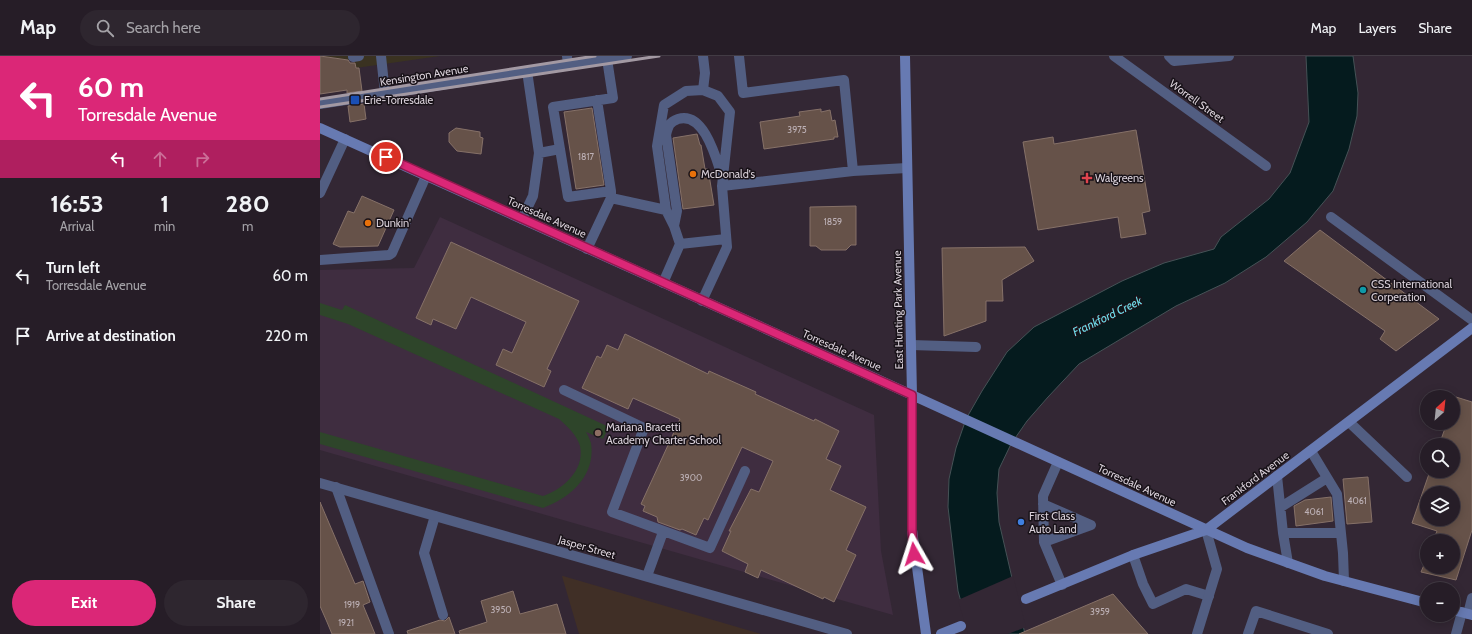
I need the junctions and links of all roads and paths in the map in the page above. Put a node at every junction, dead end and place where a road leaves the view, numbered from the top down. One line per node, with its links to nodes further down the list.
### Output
1 (381, 56): 13 (street)
2 (627, 56): 9 (street, Kensington Avenue)
3 (703, 56): 12 (street)
4 (739, 56): 22 (street)
5 (905, 56): 21 (main road, East Hunting Park Avenue)
6 (1114, 56): 20 (street, Worrell Street)
7 (1169, 56): 8 (street)
8 (1229, 56)
9 (606, 59): 10 (street, Kensington Avenue); 14 (street)
10 (567, 60): 11 (street, Kensington Avenue)
11 (527, 71): 13 (street, Kensington Avenue); 19 (street)
12 (703, 90): 24 (street); 27 (street)
13 (385, 93): 15 (street, Kensington Avenue)
14 (596, 100): 18 (street); 26 (street)
15 (320, 104)
16 (320, 128): 17 (main road, Torresdale Avenue)
17 (345, 139): 23 (main road, Torresdale Avenue); 25 (street)
18 (560, 149): 19 (street); 26 (street)
19 (539, 153): 29 (street)
20 (1266, 166)
21 (907, 168): 22 (street); 39 (main road, East Hunting Park Avenue)
22 (853, 171): 24 (street)
23 (426, 176): 29 (main road, Torresdale Avenue); 34 (street)
24 (723, 183): 30 (street); 31 (street)
25 (320, 193)
26 (611, 194): 27 (street); 33 (street)
27 (666, 210): 30 (street)
28 (1331, 216): 37 (street)
29 (522, 219): 33 (main road, Torresdale Avenue)
30 (674, 226): 32 (street)
31 (726, 239): 32 (street); 36 (street)
32 (680, 244): 35 (street)
33 (588, 249): 35 (main road, Torresdale Avenue)
34 (320, 260)
35 (662, 283): 36 (main road, Torresdale Avenue)
36 (702, 301): 42 (main road, Torresdale Avenue)
37 (1472, 320)
38 (1472, 328): 43 (main road, Frankford Avenue)
39 (910, 345): 40 (street); 42 (main road, East Hunting Park Avenue)
40 (976, 347)
41 (564, 390): 56 (street)
42 (912, 395): 45 (main road, Torresdale Avenue); 75 (main road, East Hunting Park Avenue)
43 (1349, 422): 44 (main road, Frankford Avenue); 48 (street)
44 (1311, 451): 47 (main road, Frankford Avenue); 49 (street)
45 (1058, 462): 52 (street); 55 (main road, Torresdale Avenue)
46 (745, 471): 56 (street)
47 (1277, 476): 53 (street); 55 (main road, Frankford Avenue)
48 (1407, 477)
49 (1327, 478): 53 (street); 58 (street)
50 (320, 482): 51 (street, Jasper Street)
51 (336, 487): 54 (street, Jasper Street); 73 (street)
52 (1043, 504): 59 (street); 59 (street)
53 (1281, 507): 57 (street)
54 (435, 516): 62 (street, Jasper Street); 70 (street)
55 (1206, 530): 60 (main road, Frankford Avenue); 61 (main road, Torresdale Avenue); 65 (street)
56 (663, 532): 62 (street)
57 (1283, 533): 58 (street); 61 (street)
58 (1341, 533): 63 (street)
59 (1044, 542): 64 (street)
60 (1133, 555): 64 (main road, Frankford Avenue); 65 (street)
61 (1288, 563): 63 (main road, Torresdale Avenue)
62 (647, 576): 74 (street, Jasper Street)
63 (1344, 581): 68 (main road, Torresdale Avenue)
64 (1062, 585): 67 (main road, Frankford Avenue)
65 (1210, 596): 77 (street)
66 (1472, 598): 69 (street)
67 (1026, 599)
68 (1420, 601)
69 (1464, 613): 80 (street)
70 (443, 615)
71 (961, 626): 76 (main road)
72 (1302, 630): 78 (street); 79 (street)
73 (389, 634)
74 (847, 634)
75 (926, 634)
76 (942, 634)
77 (1198, 634)
78 (1248, 634)
79 (1328, 634)
80 (1456, 634)

